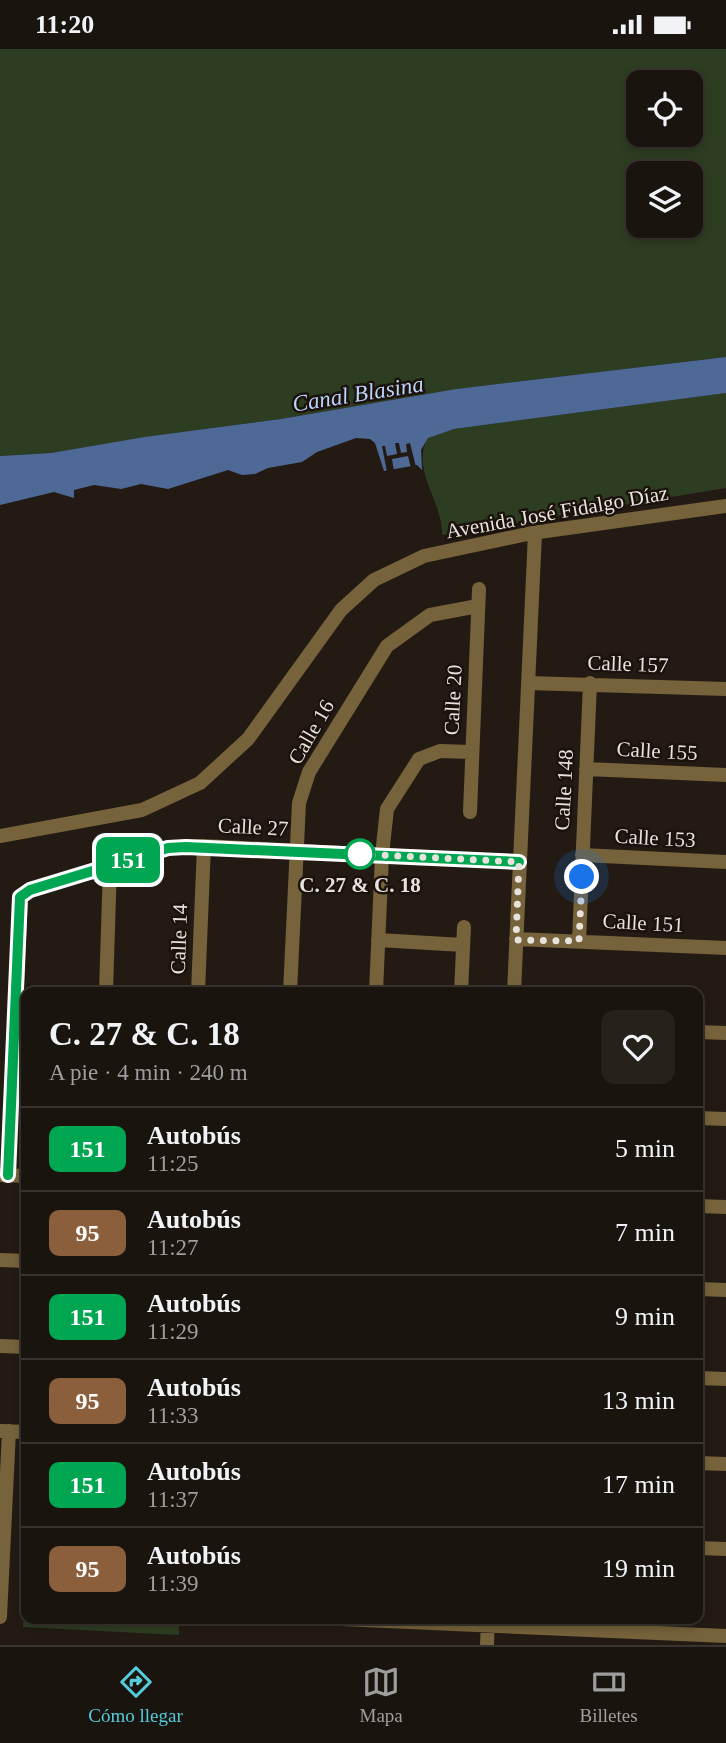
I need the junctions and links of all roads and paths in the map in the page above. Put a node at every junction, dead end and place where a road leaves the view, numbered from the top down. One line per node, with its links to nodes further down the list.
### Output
1 (726, 506): 2 (street, Avenida José Fidalgo Díaz)
2 (535, 533): 5 (street); 12 (street, Avenida José Fidalgo Díaz)
3 (479, 589): 4 (street, Calle 20)
4 (478, 607): 8 (street, Calle 20); 14 (street, Calle 16)
5 (527, 683): 6 (street, Calle 157); 17 (street)
6 (590, 683): 7 (street, Calle 157); 9 (street, Calle 148)
7 (726, 689)
8 (472, 752): 11 (street, Calle 20); 15 (street)
9 (586, 769): 10 (street, Calle 155); 16 (street, Calle 148)
10 (726, 775)
11 (470, 812)
12 (0, 836)
13 (204, 846): 14 (street, Calle 27); 19 (street, Calle 27); 27 (street, Calle 14)
14 (296, 850): 15 (street, Calle 27); 28 (street, Calle 16)
15 (382, 855): 17 (street, Calle 27); 21 (street)
16 (582, 855): 18 (street, Calle 153); 23 (street, Calle 148)
17 (519, 862): 22 (street)
18 (726, 862)
19 (110, 865): 26 (street); 34 (street, Calle 27)
20 (464, 927): 24 (street)
21 (378, 940): 24 (street); 29 (street)
22 (516, 940): 23 (street, Calle 151); 31 (street)
23 (579, 941): 25 (street, Calle 151)
24 (463, 945): 30 (street)
25 (726, 948)
26 (106, 987)
27 (198, 987)
28 (290, 987)
29 (376, 987)
30 (461, 987)
31 (514, 987)
32 (703, 1032): 33 (street)
33 (726, 1033)
34 (5, 1088): 37 (street, Calle 27)
35 (703, 1118): 36 (street)
36 (726, 1119)
37 (4, 1175)
38 (703, 1206): 39 (street)
39 (726, 1207)
40 (0, 1260): 41 (street)
41 (21, 1261)
42 (703, 1289): 43 (street)
43 (726, 1290)
44 (0, 1346): 45 (street)
45 (21, 1347)
46 (703, 1378): 47 (street)
47 (726, 1379)
48 (5, 1431): 51 (street)
49 (703, 1463): 50 (street)
50 (726, 1464)
51 (3, 1516): 54 (street)
52 (703, 1548): 53 (street)
53 (726, 1549)
54 (0, 1603): 55 (street)
55 (0, 1617)
56 (487, 1624): 59 (street)
57 (558, 1624): 58 (street)
58 (726, 1636)
59 (487, 1645)

